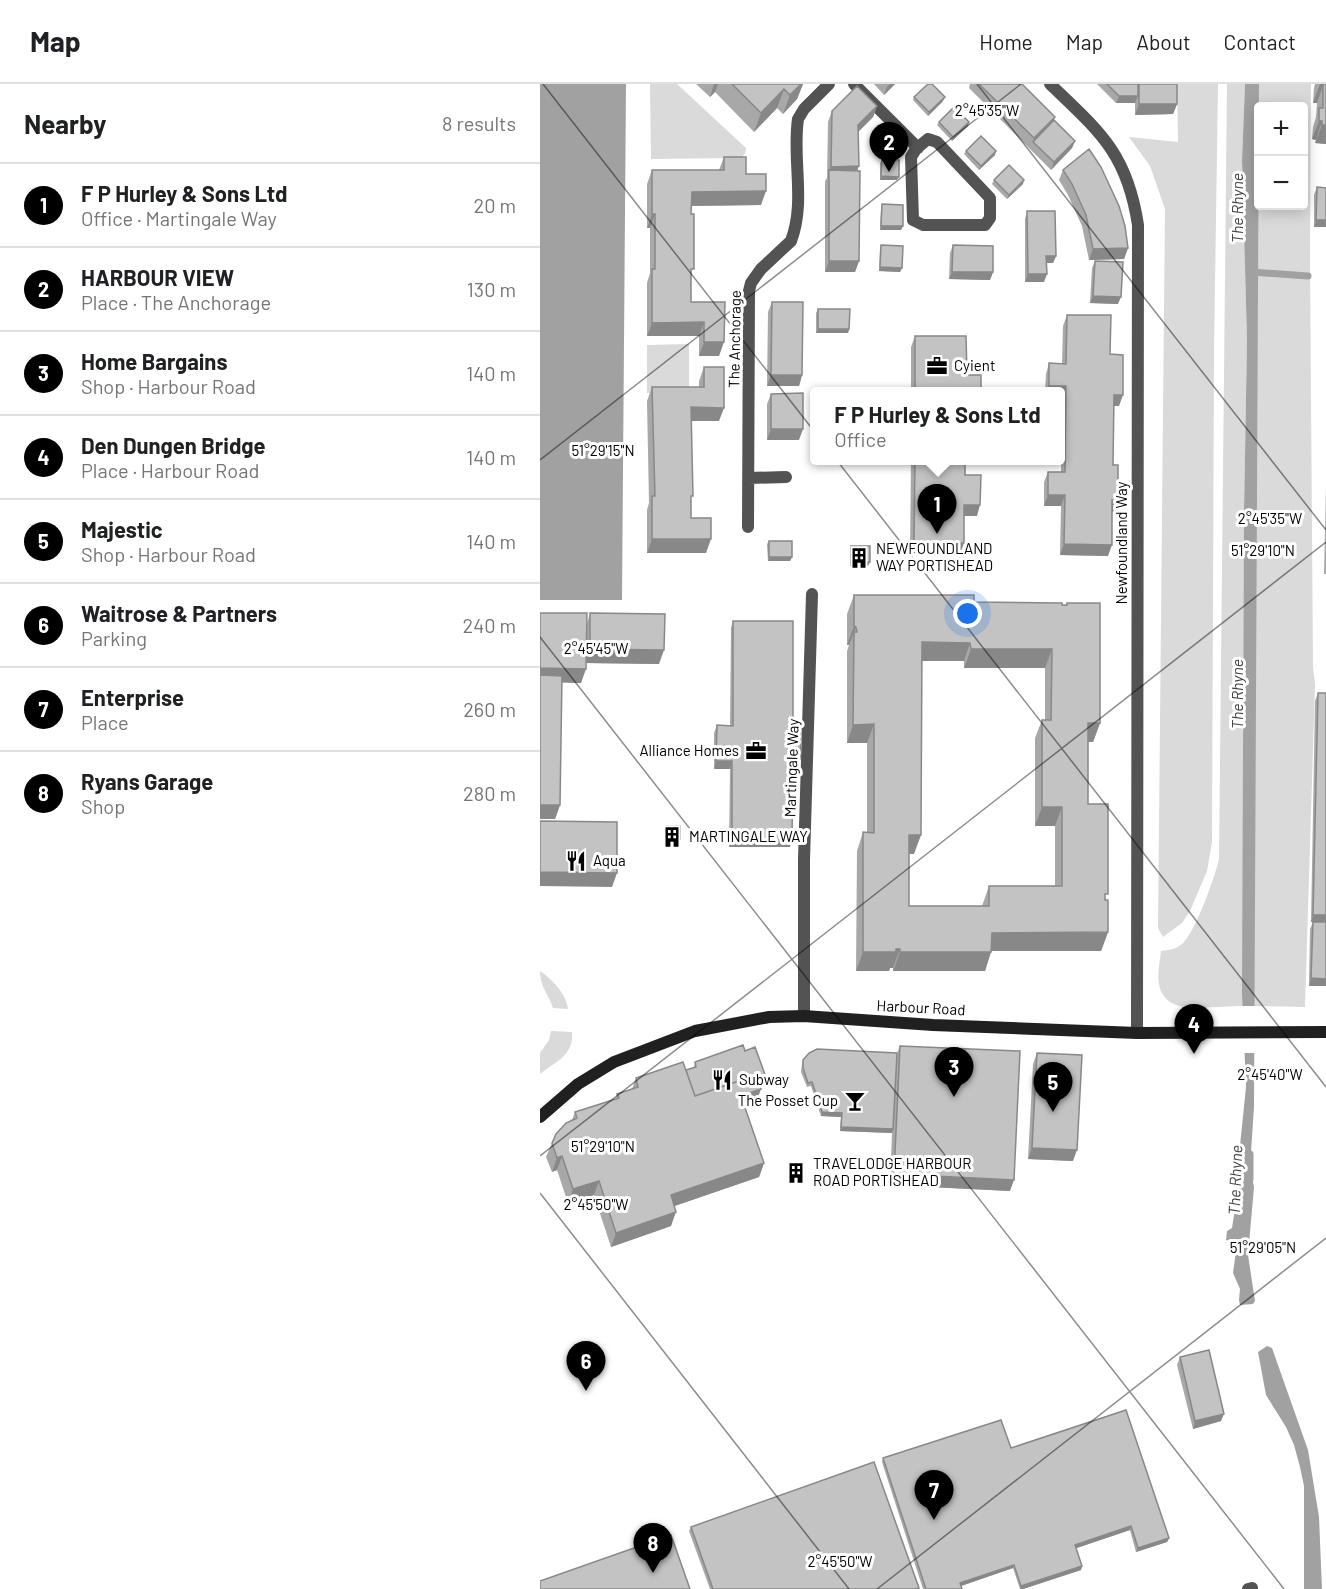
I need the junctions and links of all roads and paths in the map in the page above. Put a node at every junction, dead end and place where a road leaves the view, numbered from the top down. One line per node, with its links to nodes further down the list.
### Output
1 (829, 84): 6 (street, The Anchorage)
2 (854, 84): 4 (street)
3 (1050, 84): 11 (street, Newfoundland Way)
4 (918, 148): 4 (street)
5 (786, 477): 6 (street)
6 (748, 478): 7 (street, The Anchorage)
7 (748, 527)
8 (812, 594): 9 (street, Martingale Way)
9 (804, 1016): 11 (street, Harbour Road); 12 (street, Harbour Road)
10 (1326, 1032): 11 (street, Harbour Road)
11 (1137, 1033)
12 (540, 1117)

